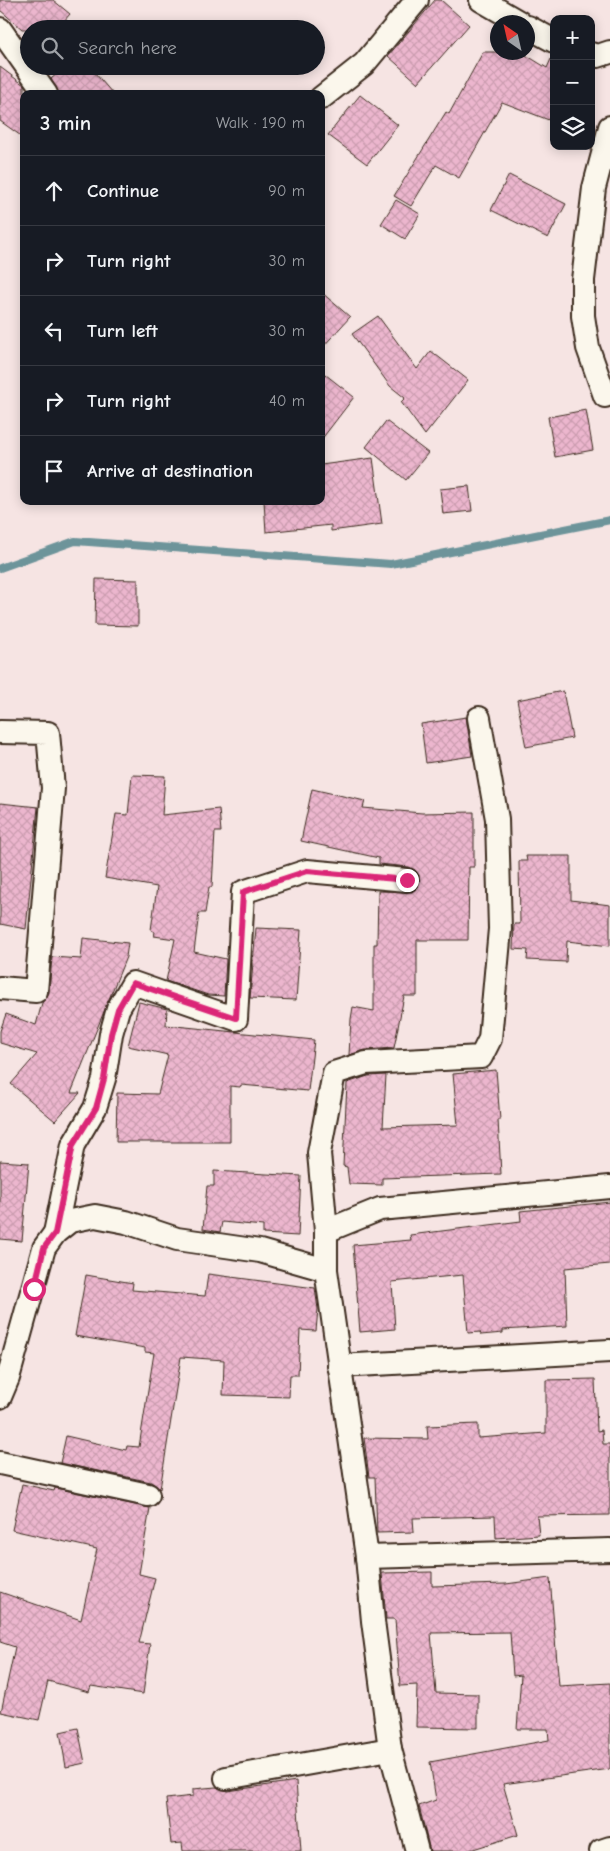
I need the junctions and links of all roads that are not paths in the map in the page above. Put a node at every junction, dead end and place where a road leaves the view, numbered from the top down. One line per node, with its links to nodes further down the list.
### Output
1 (417, 0): 12 (street)
2 (481, 0): 3 (street)
3 (508, 15)
4 (0, 30): 9 (street)
5 (535, 32): 6 (street)
6 (550, 39)
7 (610, 52): 8 (street)
8 (595, 55)
9 (20, 58)
10 (32, 75): 11 (street)
11 (43, 90)
12 (325, 95)
13 (610, 127): 14 (street)
14 (605, 396)
15 (479, 718): 20 (street)
16 (0, 732): 18 (street)
17 (407, 880): 21 (street)
18 (0, 988)
19 (610, 1186): 20 (street)
20 (326, 1231): 22 (street)
21 (55, 1233): 22 (street); 25 (street)
22 (326, 1270): 24 (street)
23 (610, 1351): 24 (street)
24 (339, 1366): 29 (street)
25 (0, 1396)
26 (0, 1463): 27 (street)
27 (148, 1495)
28 (610, 1550): 29 (street)
29 (368, 1557): 30 (street)
30 (390, 1749): 31 (street); 33 (street)
31 (226, 1778)
32 (610, 1848): 34 (street)
33 (417, 1851)
34 (601, 1851)

